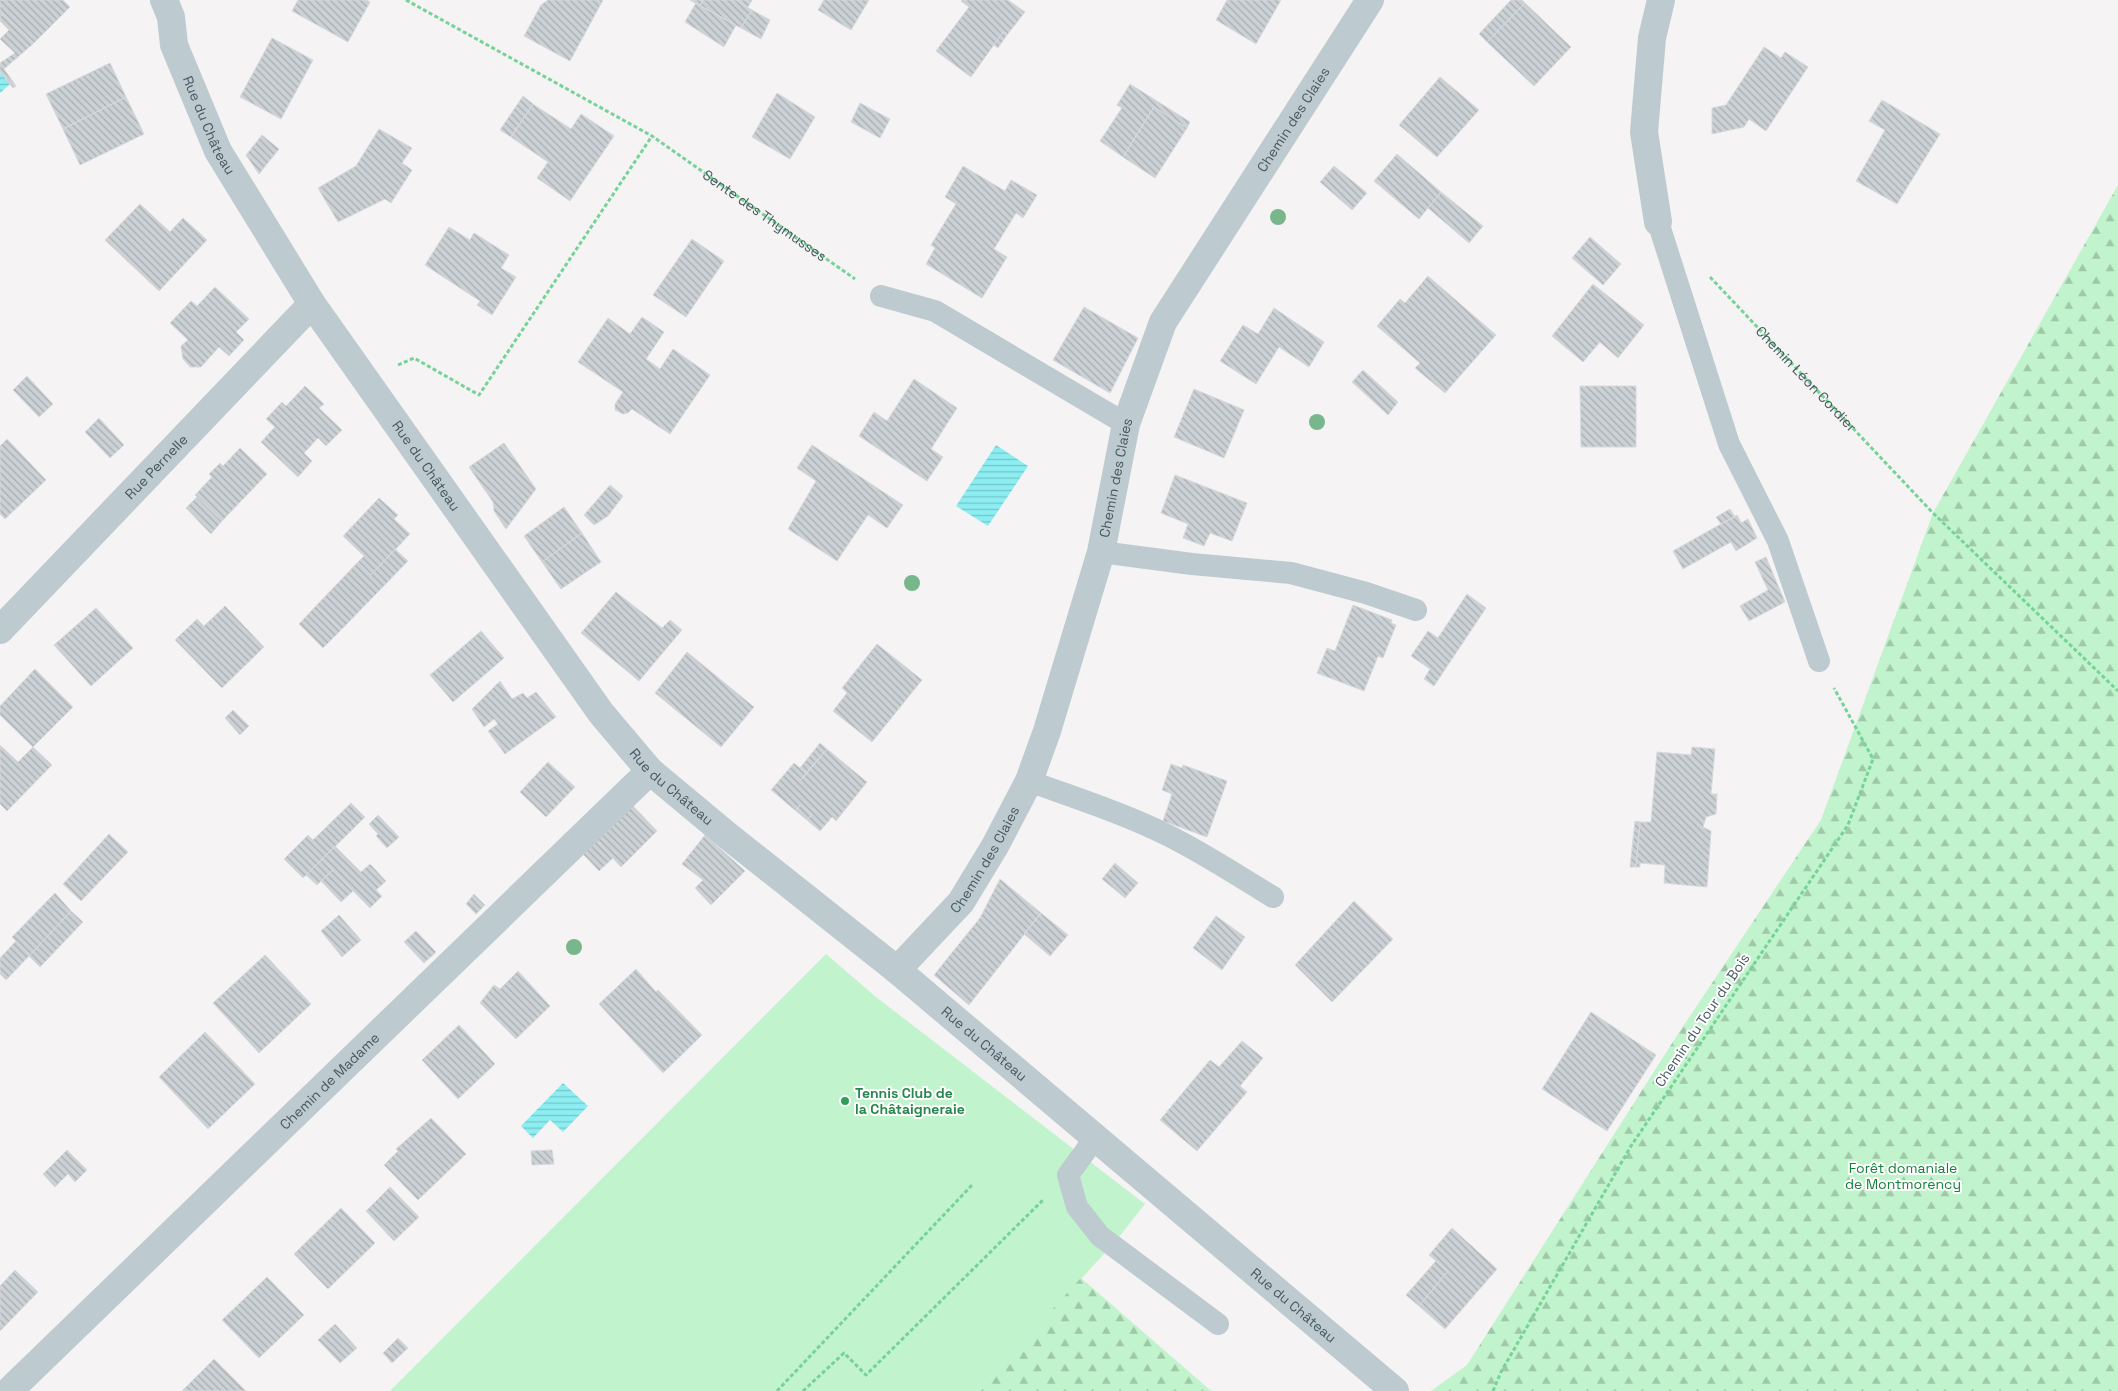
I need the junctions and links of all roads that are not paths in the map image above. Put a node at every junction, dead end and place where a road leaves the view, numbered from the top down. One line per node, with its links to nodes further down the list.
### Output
1 (1370, 0): 7 (street, Chemin des Claies)
2 (1661, 0): 4 (street)
3 (172, 6): 6 (street, Rue du Château)
4 (1658, 222): 11 (lane)
5 (880, 296): 7 (lane)
6 (312, 304): 10 (street, Rue Pernelle); 12 (street, Rue du Château)
7 (1126, 424): 8 (street, Chemin des Claies)
8 (1101, 552): 9 (lane); 13 (street, Chemin des Claies)
9 (1416, 610)
10 (0, 630)
11 (1819, 661)
12 (650, 772): 15 (street, Rue du Château); 18 (street, Chemin de Madame)
13 (1028, 781): 14 (lane); 15 (street, Chemin des Claies)
14 (1273, 897)
15 (897, 970): 16 (street, Rue du Château)
16 (1095, 1138): 17 (lane); 19 (street, Rue du Château)
17 (1218, 1324)
18 (9, 1391)
19 (1395, 1391)

